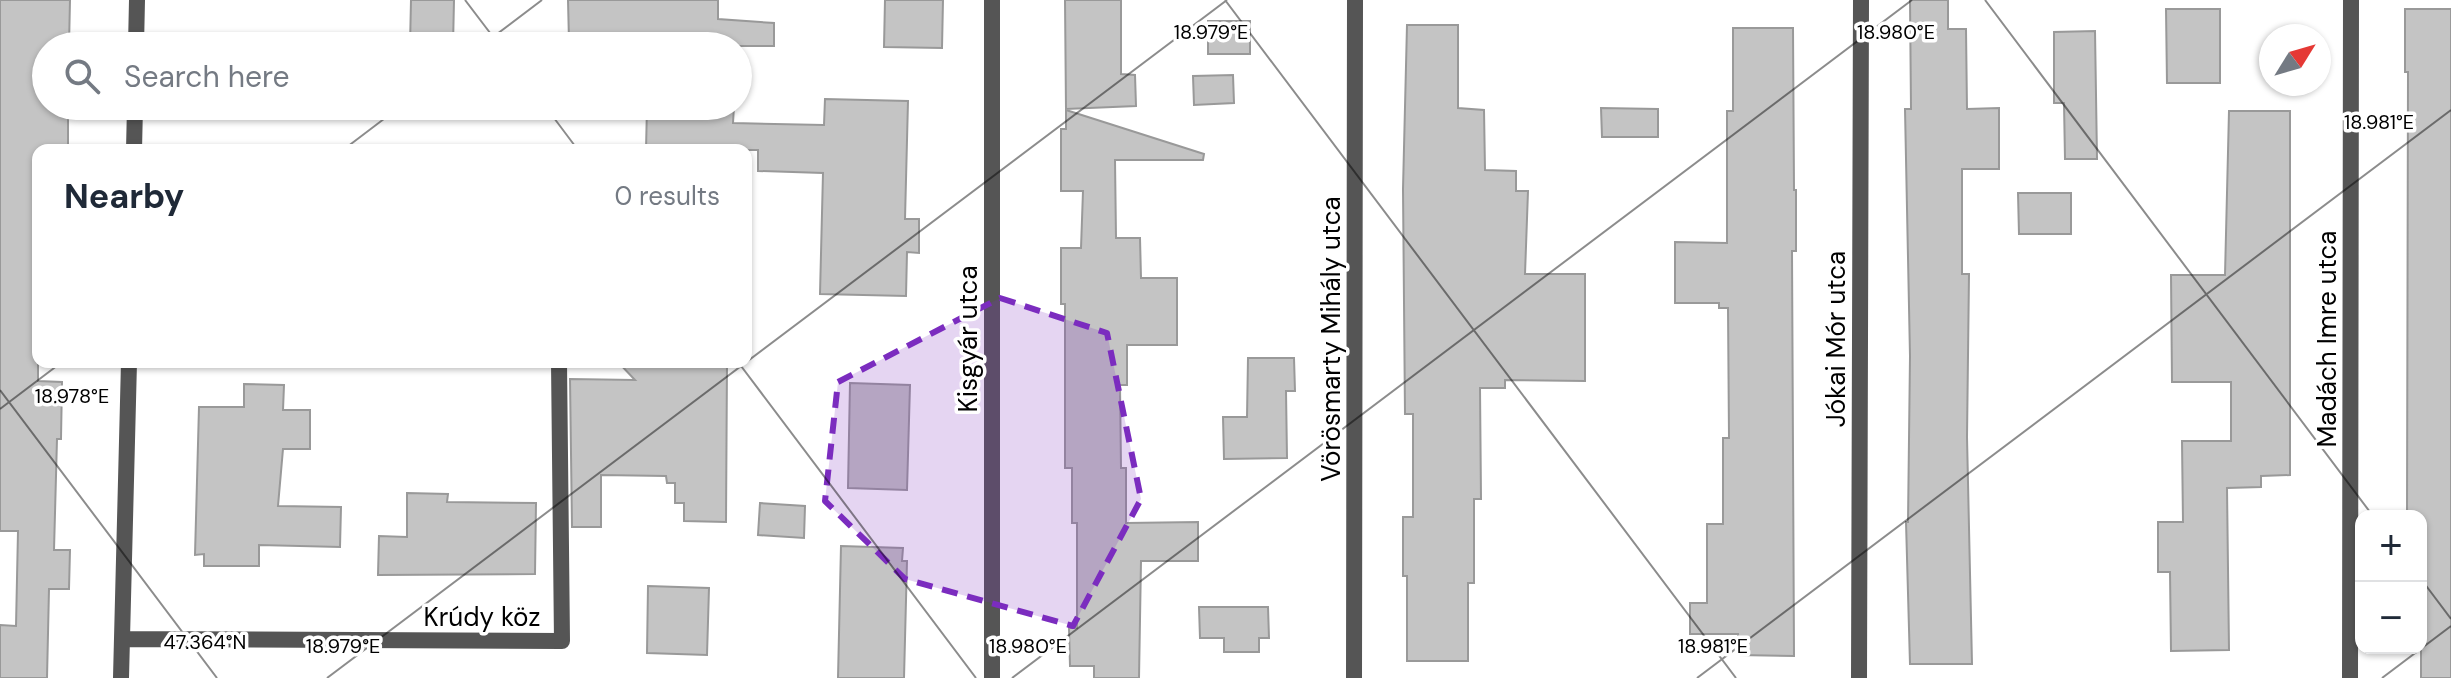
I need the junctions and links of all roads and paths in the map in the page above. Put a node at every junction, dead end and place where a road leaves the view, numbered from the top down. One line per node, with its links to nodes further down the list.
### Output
1 (137, 0): 6 (street)
2 (992, 0): 13 (street, Kisgyár utca)
3 (1355, 0): 14 (street, Vörösmarty Mihály utca)
4 (1861, 0): 15 (street, Jókai Mór utca)
5 (2351, 0): 16 (street, Madách Imre utca)
6 (136, 32)
7 (135, 120): 8 (street)
8 (134, 144)
9 (129, 368): 11 (street)
10 (559, 368): 11 (street, Krúdy köz)
11 (122, 639): 12 (street)
12 (121, 678)
13 (992, 678)
14 (1354, 678)
15 (1859, 678)
16 (2350, 678)

